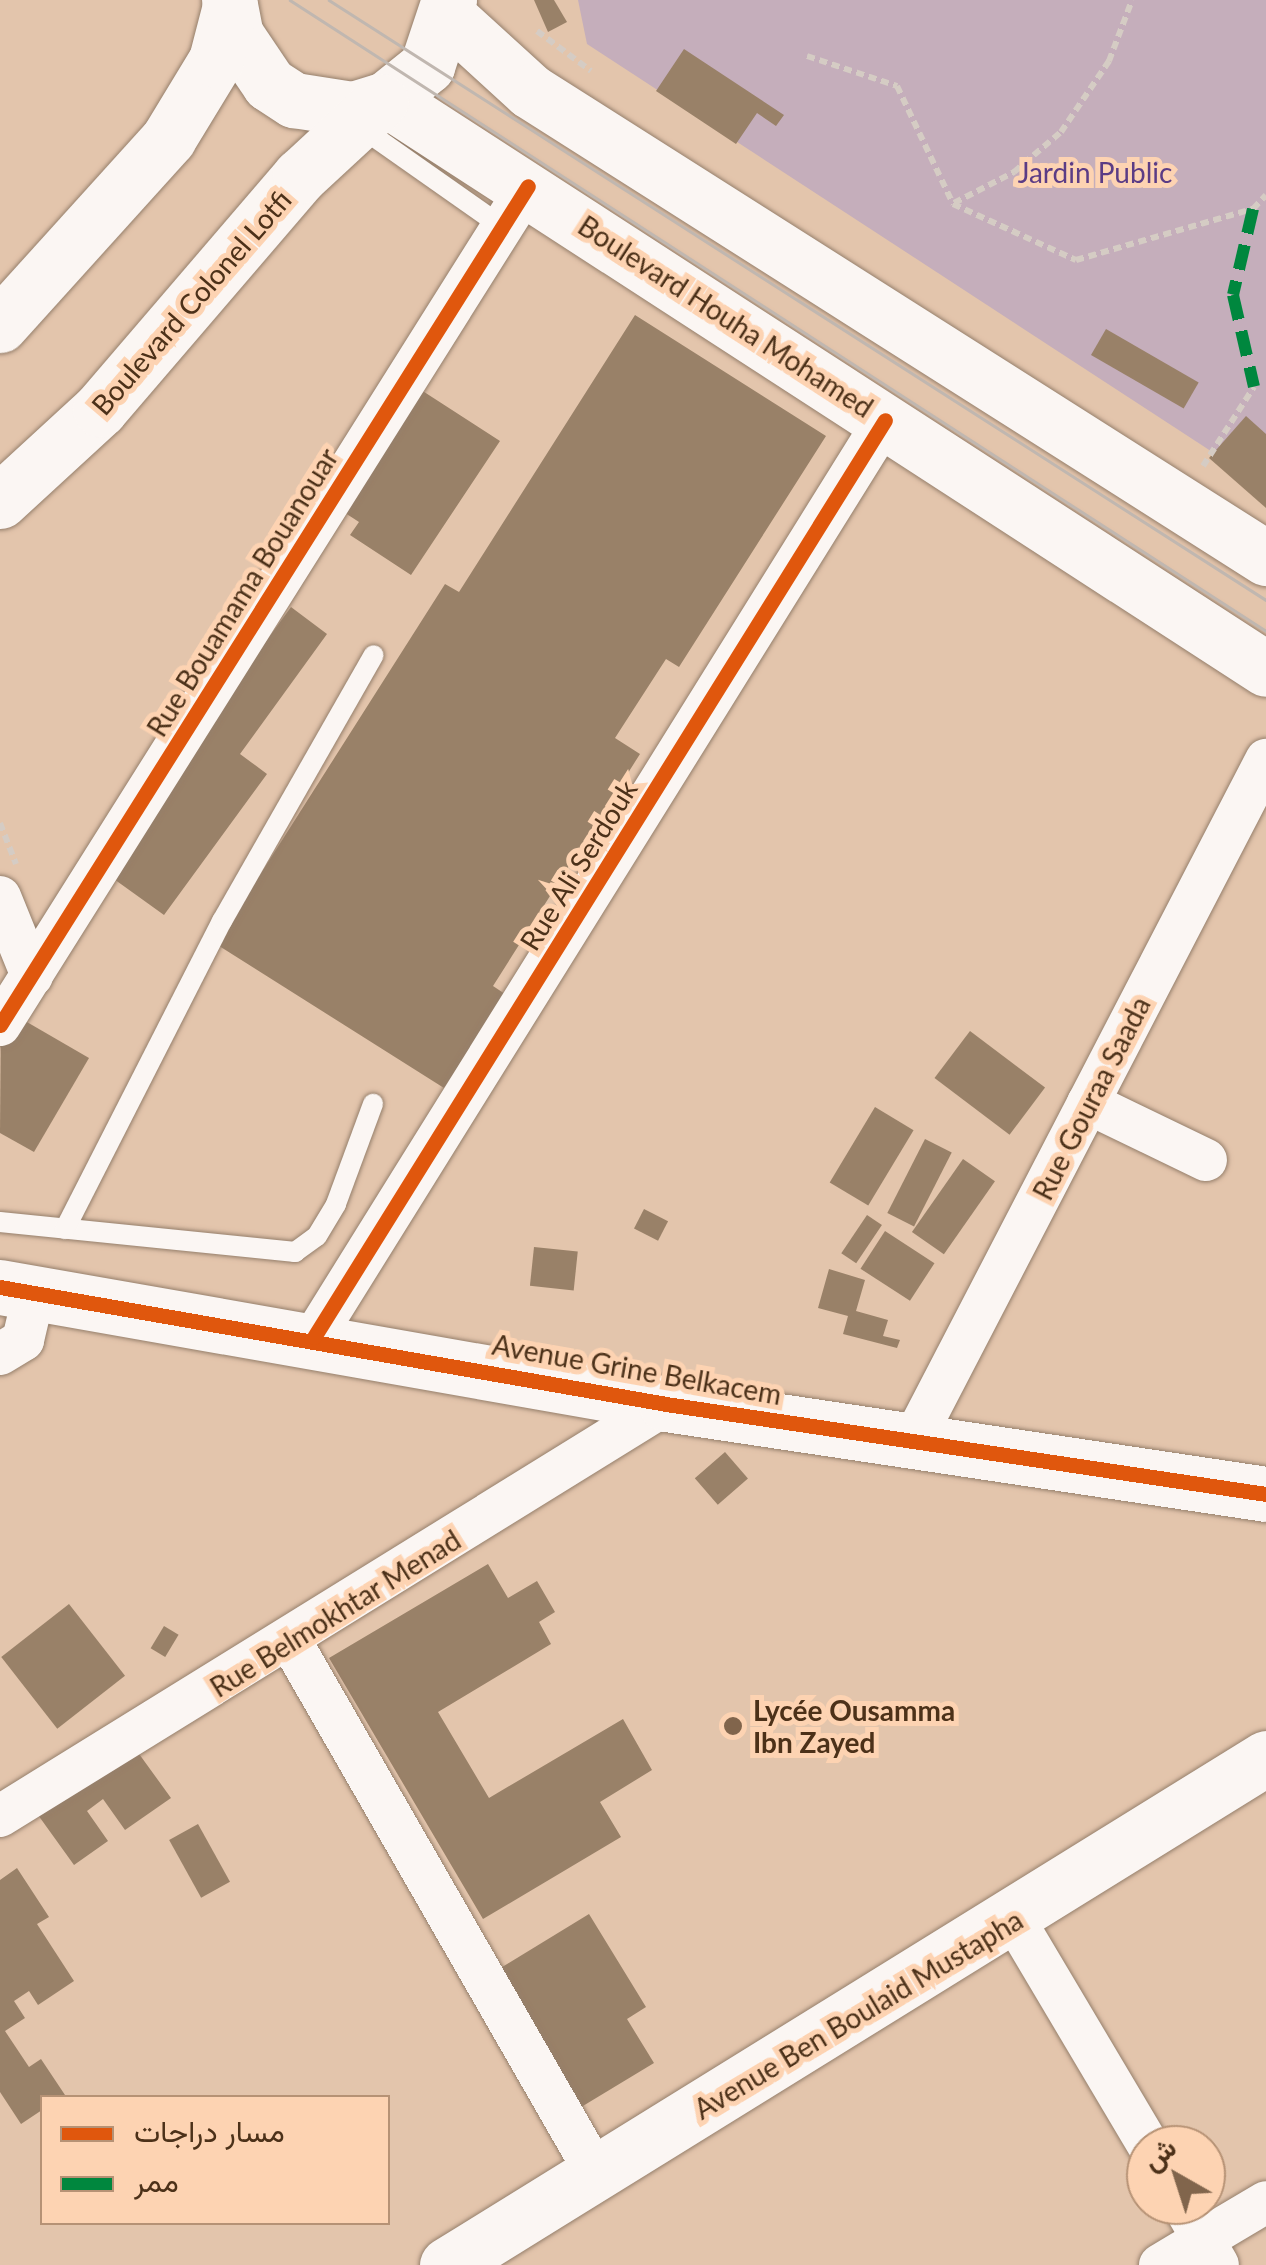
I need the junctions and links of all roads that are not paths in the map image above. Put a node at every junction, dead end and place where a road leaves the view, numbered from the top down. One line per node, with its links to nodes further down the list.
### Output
1 (229, 3): 3 (main road); 5 (main road)
2 (449, 8): 3 (main road, Boulevard Colonel Lotfi); 8 (main road)
3 (374, 108): 4 (main road, Boulevard Houha Mohamed); 7 (main road, Boulevard Colonel Lotfi)
4 (514, 206): 6 (main road, Boulevard Houha Mohamed); 13 (street, Rue Bouamama Bouanouar)
5 (0, 325)
6 (884, 420): 10 (main road, Boulevard Houha Mohamed); 21 (street, Rue Ali Serdouk)
7 (0, 501)
8 (1266, 558)
9 (374, 655): 19 (lane)
10 (1266, 669)
11 (1266, 760): 15 (street, Rue Gouraa Saada)
12 (0, 897): 13 (street)
13 (32, 976): 14 (street, Rue Bouamama Bouanouar)
14 (0, 1025)
15 (1088, 1103): 17 (street); 24 (street, Rue Gouraa Saada)
16 (373, 1104): 19 (lane)
17 (1206, 1160)
18 (0, 1222): 19 (lane)
19 (65, 1229)
20 (17, 1290): 21 (main road, Avenue Grine Belkacem); 22 (street)
21 (314, 1337): 23 (main road, Avenue Grine Belkacem)
22 (0, 1354)
23 (666, 1404): 24 (main road, Avenue Grine Belkacem); 26 (street, Rue Belmokhtar Menad)
24 (916, 1437): 25 (main road, Avenue Grine Belkacem)
25 (1266, 1494)
26 (291, 1642): 28 (street, Rue Belmokhtar Menad); 31 (street)
27 (1266, 1758): 29 (main road, Avenue Ben Boulaid Mustapha)
28 (0, 1816)
29 (1014, 1919): 30 (street); 31 (main road, Avenue Ben Boulaid Mustapha)
30 (1136, 2125)
31 (596, 2173): 34 (main road, Avenue Ben Boulaid Mustapha)
32 (1266, 2202): 33 (street)
33 (1201, 2236): 35 (street)
34 (447, 2265)
35 (1160, 2265)

